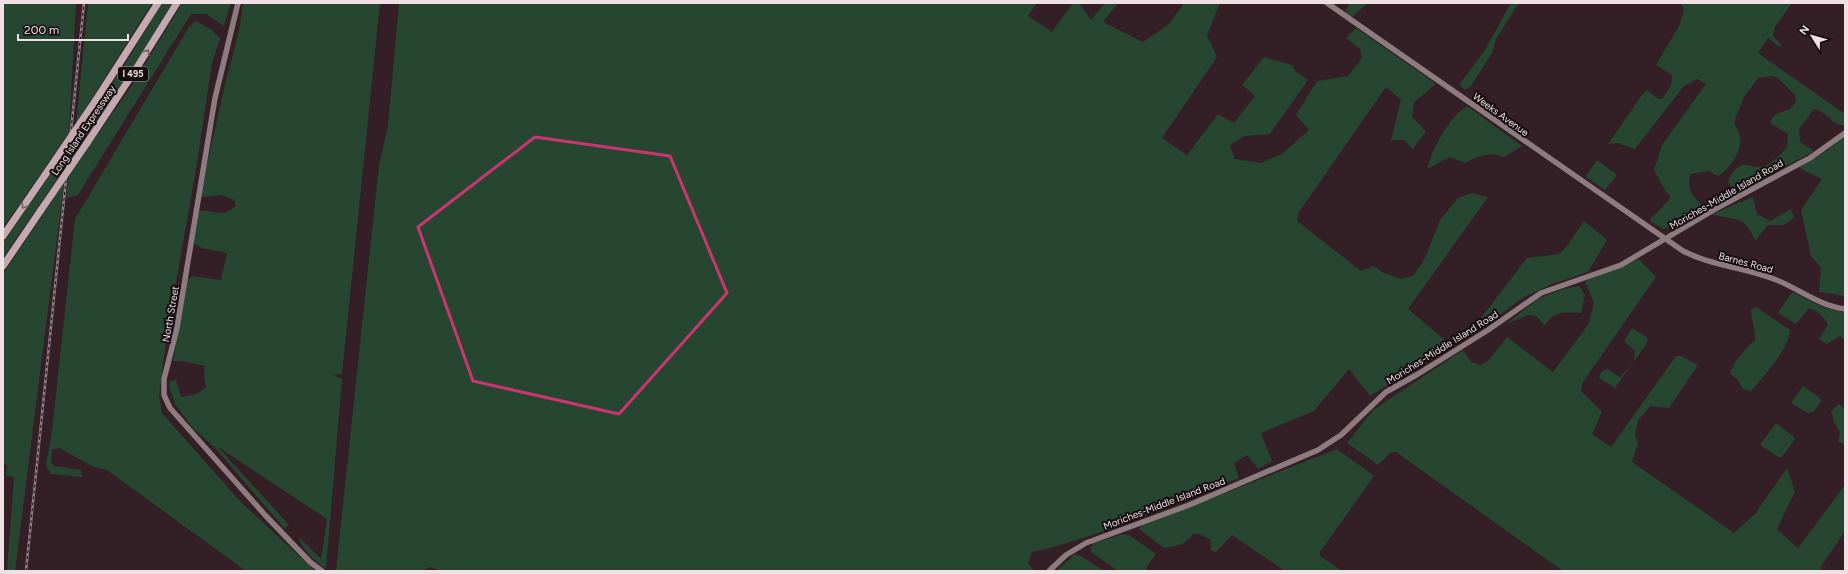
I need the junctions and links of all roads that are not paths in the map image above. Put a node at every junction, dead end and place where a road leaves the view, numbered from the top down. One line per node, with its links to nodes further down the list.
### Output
1 (158, 3): 6 (highway, Long Island Expressway / I 495, one-way to 6, bridge)
2 (177, 3): 8 (highway, Long Island Expressway / I 495, one-way to 2, bridge)
3 (238, 3): 10 (street, North Street)
4 (1327, 3): 7 (street, Weeks Avenue)
5 (1845, 133): 7 (street, Moriches-Middle Island Road)
6 (3, 236)
7 (1665, 239): 9 (street, Barnes Road); 11 (street, Moriches-Middle Island Road)
8 (3, 266)
9 (1845, 309)
10 (322, 571)
11 (1050, 571)

